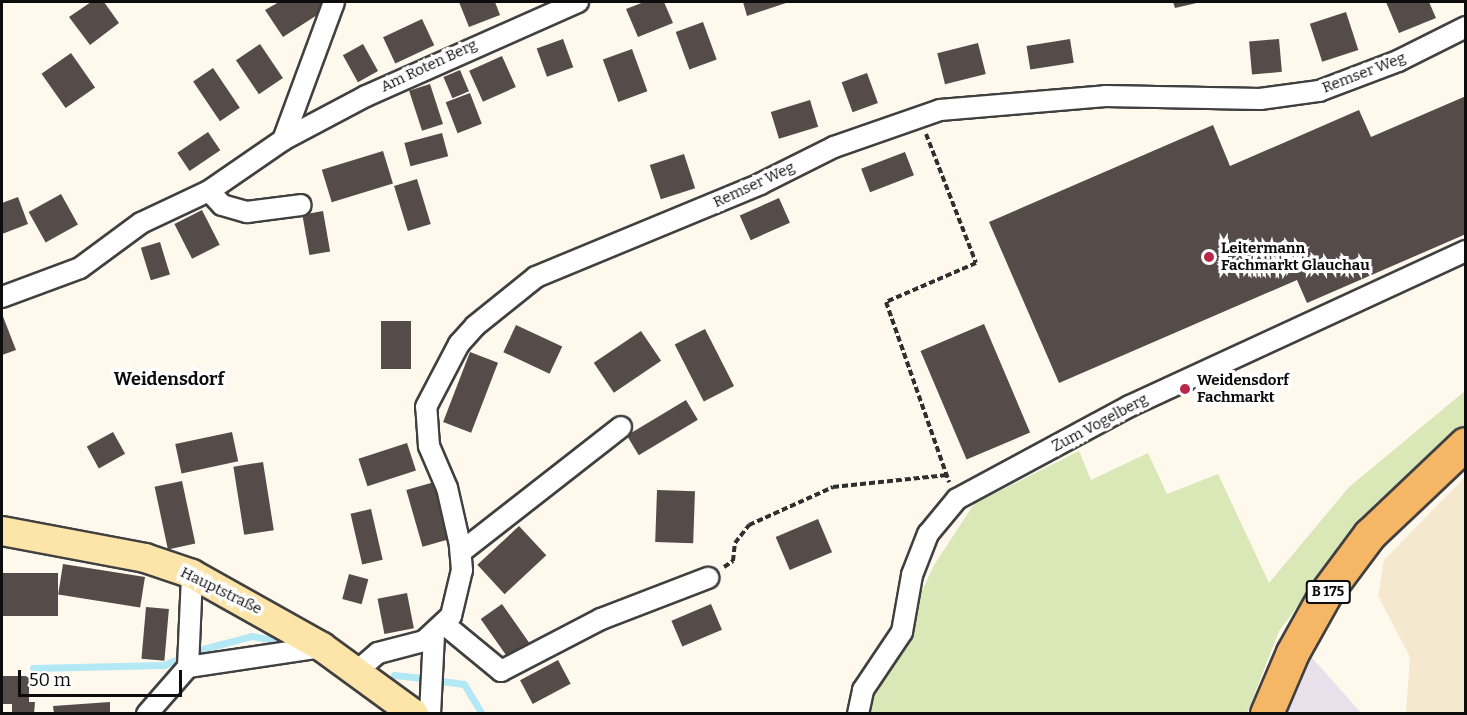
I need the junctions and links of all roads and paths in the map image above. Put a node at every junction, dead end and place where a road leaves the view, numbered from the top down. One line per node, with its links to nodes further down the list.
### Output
1 (334, 2): 5 (street)
2 (578, 2): 5 (street, Am Roten Berg)
3 (1466, 27): 4 (street, Remser Weg)
4 (919, 117): 12 (path); 15 (street, Remser Weg)
5 (283, 140): 6 (street, Am Roten Berg)
6 (209, 191): 7 (street); 9 (street, Am Roten Berg)
7 (301, 205)
8 (1466, 251): 13 (street, Zum Vogelberg)
9 (2, 297)
10 (621, 427): 15 (street)
11 (1466, 444): 26 (main road, B 175)
12 (946, 475): 13 (path); 17 (path)
13 (957, 498): 25 (street, Zum Vogelberg)
14 (2, 531): 16 (main road, Hauptstraße)
15 (460, 552): 18 (street, Remser Weg)
16 (192, 574): 19 (main road, Hauptstraße); 20 (street)
17 (708, 578): 18 (street)
18 (439, 629): 21 (street); 24 (street)
19 (322, 647): 20 (street); 21 (main road, Hauptstraße)
20 (188, 667): 22 (street)
21 (356, 672): 23 (main road, Hauptstraße)
22 (147, 714)
23 (414, 714)
24 (430, 714)
25 (858, 714)
26 (1267, 714)

